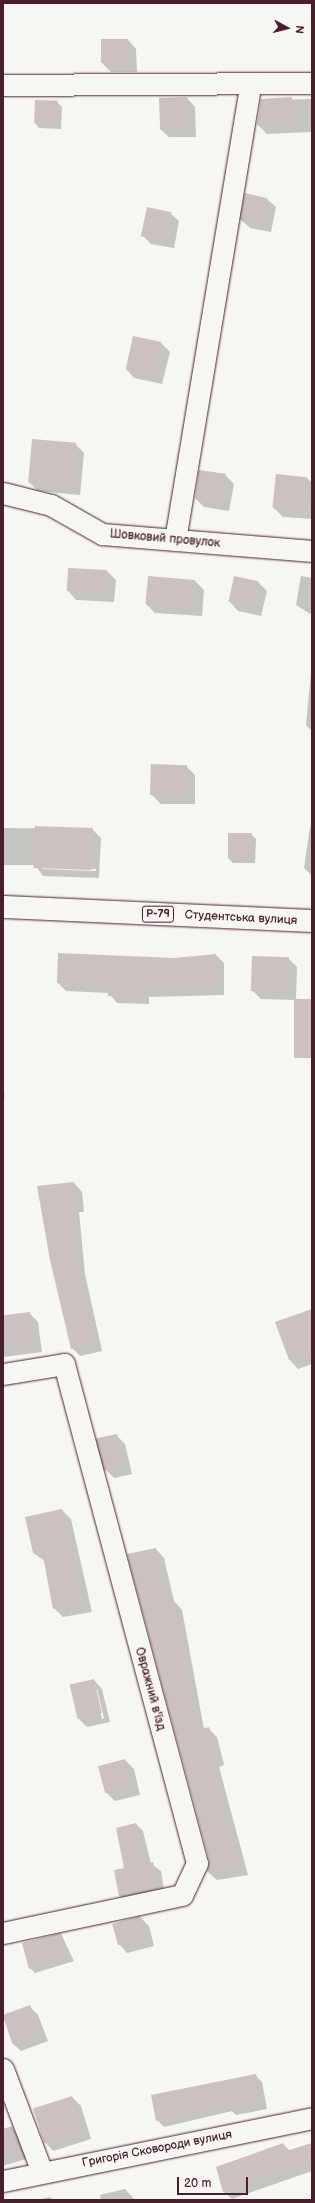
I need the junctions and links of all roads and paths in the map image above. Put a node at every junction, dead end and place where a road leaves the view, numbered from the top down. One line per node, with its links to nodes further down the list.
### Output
1 (251, 83): 2 (street); 3 (street); 5 (street)
2 (312, 83)
3 (3, 84)
4 (3, 493): 5 (street, Шовковий провулок)
5 (175, 540): 6 (street, Шовковий провулок)
6 (312, 551)
7 (3, 907): 8 (main road, Студентська вулиця / Р-79)
8 (312, 921)
9 (3, 1374): 10 (street, Овражний в'їзд)
10 (3, 1933)
11 (3, 2069): 13 (street)
12 (312, 2118): 13 (street, Григорія Сковороди вулиця)
13 (42, 2172): 14 (street, Григорія Сковороди вулиця)
14 (3, 2181)

